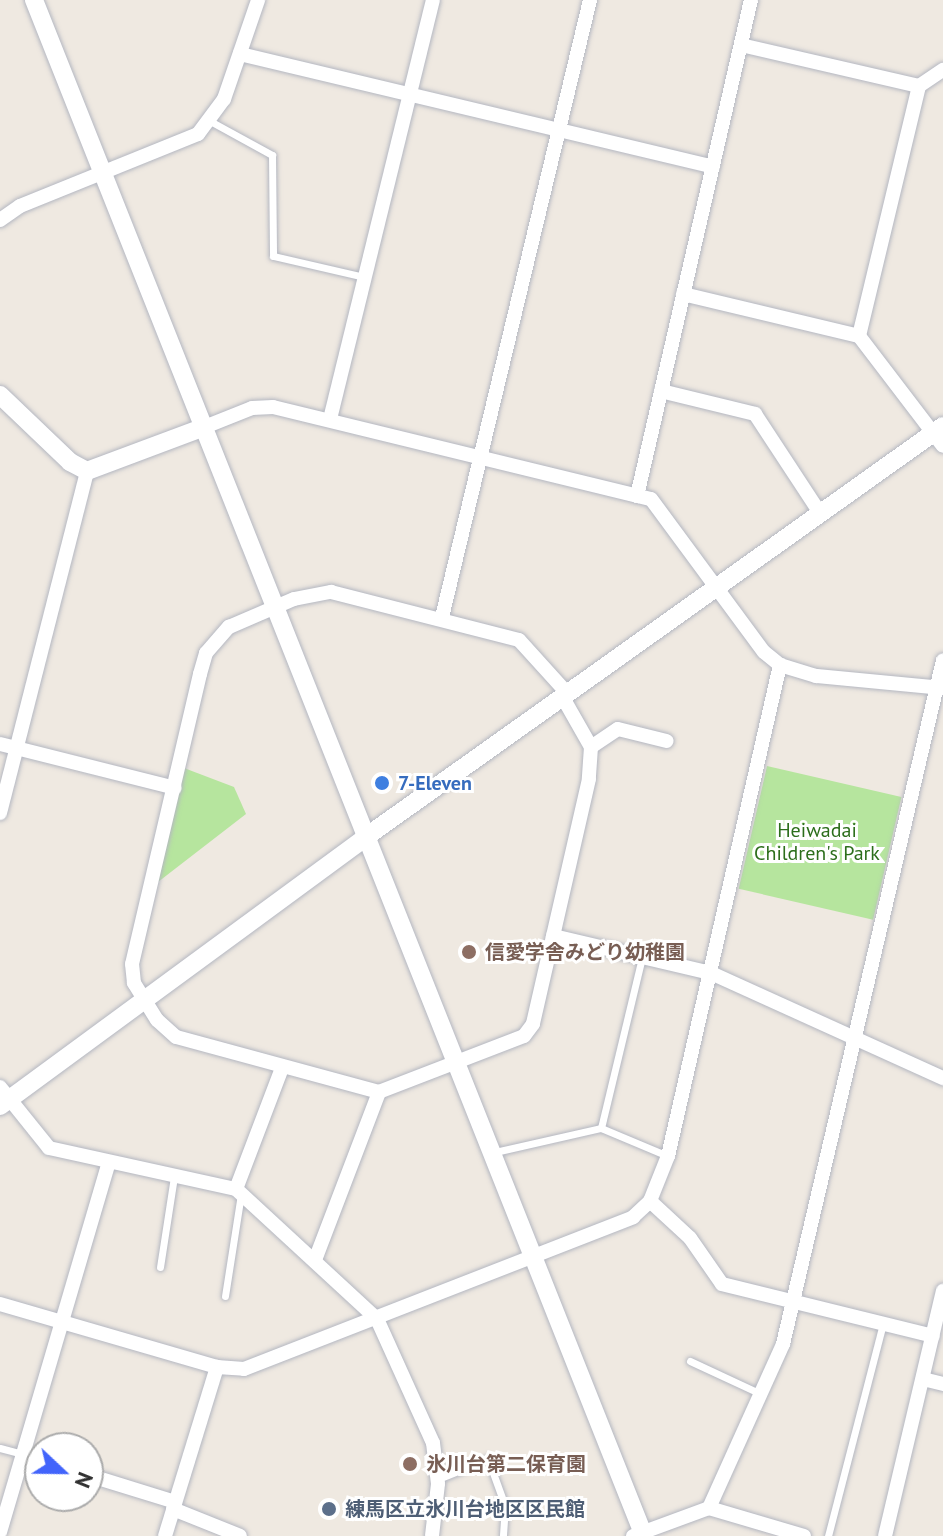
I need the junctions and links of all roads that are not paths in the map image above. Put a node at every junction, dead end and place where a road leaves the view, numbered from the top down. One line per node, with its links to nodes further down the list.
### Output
1 (34, 0): 14 (street)
2 (258, 0): 7 (street)
3 (433, 0): 10 (street)
4 (590, 0): 12 (street)
5 (751, 0): 6 (street)
6 (741, 45): 9 (street); 13 (street)
7 (240, 54): 10 (street); 11 (street)
8 (943, 70): 9 (street)
9 (919, 86): 18 (street)
10 (408, 96): 12 (street); 16 (street)
11 (210, 121): 14 (street); 16 (lane)
12 (557, 130): 13 (street); 24 (street)
13 (713, 167): 17 (street)
14 (104, 174): 15 (street); 22 (street)
15 (0, 220)
16 (364, 277): 21 (street)
17 (683, 294): 18 (street); 19 (street)
18 (859, 336): 23 (street)
19 (661, 391): 26 (street); 27 (street)
20 (0, 395): 25 (street)
21 (330, 419): 22 (street); 24 (street)
22 (202, 428): 25 (street); 29 (street)
23 (940, 435): 27 (street)
24 (481, 456): 26 (street); 30 (street)
25 (87, 471): 37 (street)
26 (637, 496): 28 (street)
27 (820, 513): 28 (street)
28 (718, 585): 32 (street); 34 (street)
29 (272, 609): 30 (street); 39 (street); 41 (street)
30 (442, 617): 34 (street)
31 (943, 660): 33 (street)
32 (780, 665): 33 (street); 44 (street)
33 (940, 687): 46 (street)
34 (565, 694): 38 (street); 41 (street)
35 (667, 741): 38 (street)
36 (0, 744): 37 (street)
37 (16, 747): 39 (street); 40 (street)
38 (591, 747): 42 (street)
39 (175, 788): 45 (street)
40 (0, 809)
41 (363, 839): 45 (street); 47 (street)
42 (553, 936): 43 (street); 47 (street)
43 (642, 957): 44 (street); 52 (lane)
44 (711, 973): 46 (street); 54 (street)
45 (144, 1000): 48 (street); 51 (street)
46 (856, 1038): 49 (street); 64 (street)
47 (453, 1063): 50 (street); 53 (street)
48 (282, 1068): 50 (street); 57 (street)
49 (943, 1078)
50 (379, 1092): 60 (street)
51 (3, 1098): 55 (street)
52 (601, 1128): 53 (lane); 54 (lane)
53 (488, 1154): 59 (street)
54 (668, 1156): 58 (street)
55 (108, 1164): 56 (street); 67 (street)
56 (174, 1177): 57 (street); 61 (lane)
57 (238, 1192): 60 (street); 63 (lane)
58 (650, 1201): 59 (street); 64 (street)
59 (530, 1258): 66 (street); 82 (street)
60 (315, 1260): 66 (street)
61 (160, 1267)
62 (943, 1291): 69 (street)
63 (225, 1296)
64 (793, 1303): 68 (street); 74 (street)
65 (0, 1304): 67 (street)
66 (377, 1319): 71 (street); 77 (street)
67 (62, 1322): 71 (street); 76 (street)
68 (883, 1324): 69 (street); 88 (lane)
69 (933, 1336): 72 (street)
70 (690, 1361): 74 (lane)
71 (217, 1367): 79 (street)
72 (923, 1379): 73 (street); 89 (street)
73 (943, 1384)
74 (761, 1394): 80 (street)
75 (0, 1448): 76 (lane)
76 (23, 1454): 81 (street)
77 (438, 1479): 85 (street); 86 (lane)
78 (104, 1481): 79 (street)
79 (174, 1506): 83 (street); 84 (street)
80 (709, 1508): 82 (street); 87 (street)
81 (0, 1532)
82 (640, 1535)
83 (165, 1536)
84 (240, 1536)
85 (432, 1536)
86 (503, 1536)
87 (804, 1536)
88 (828, 1536)
89 (885, 1536)

